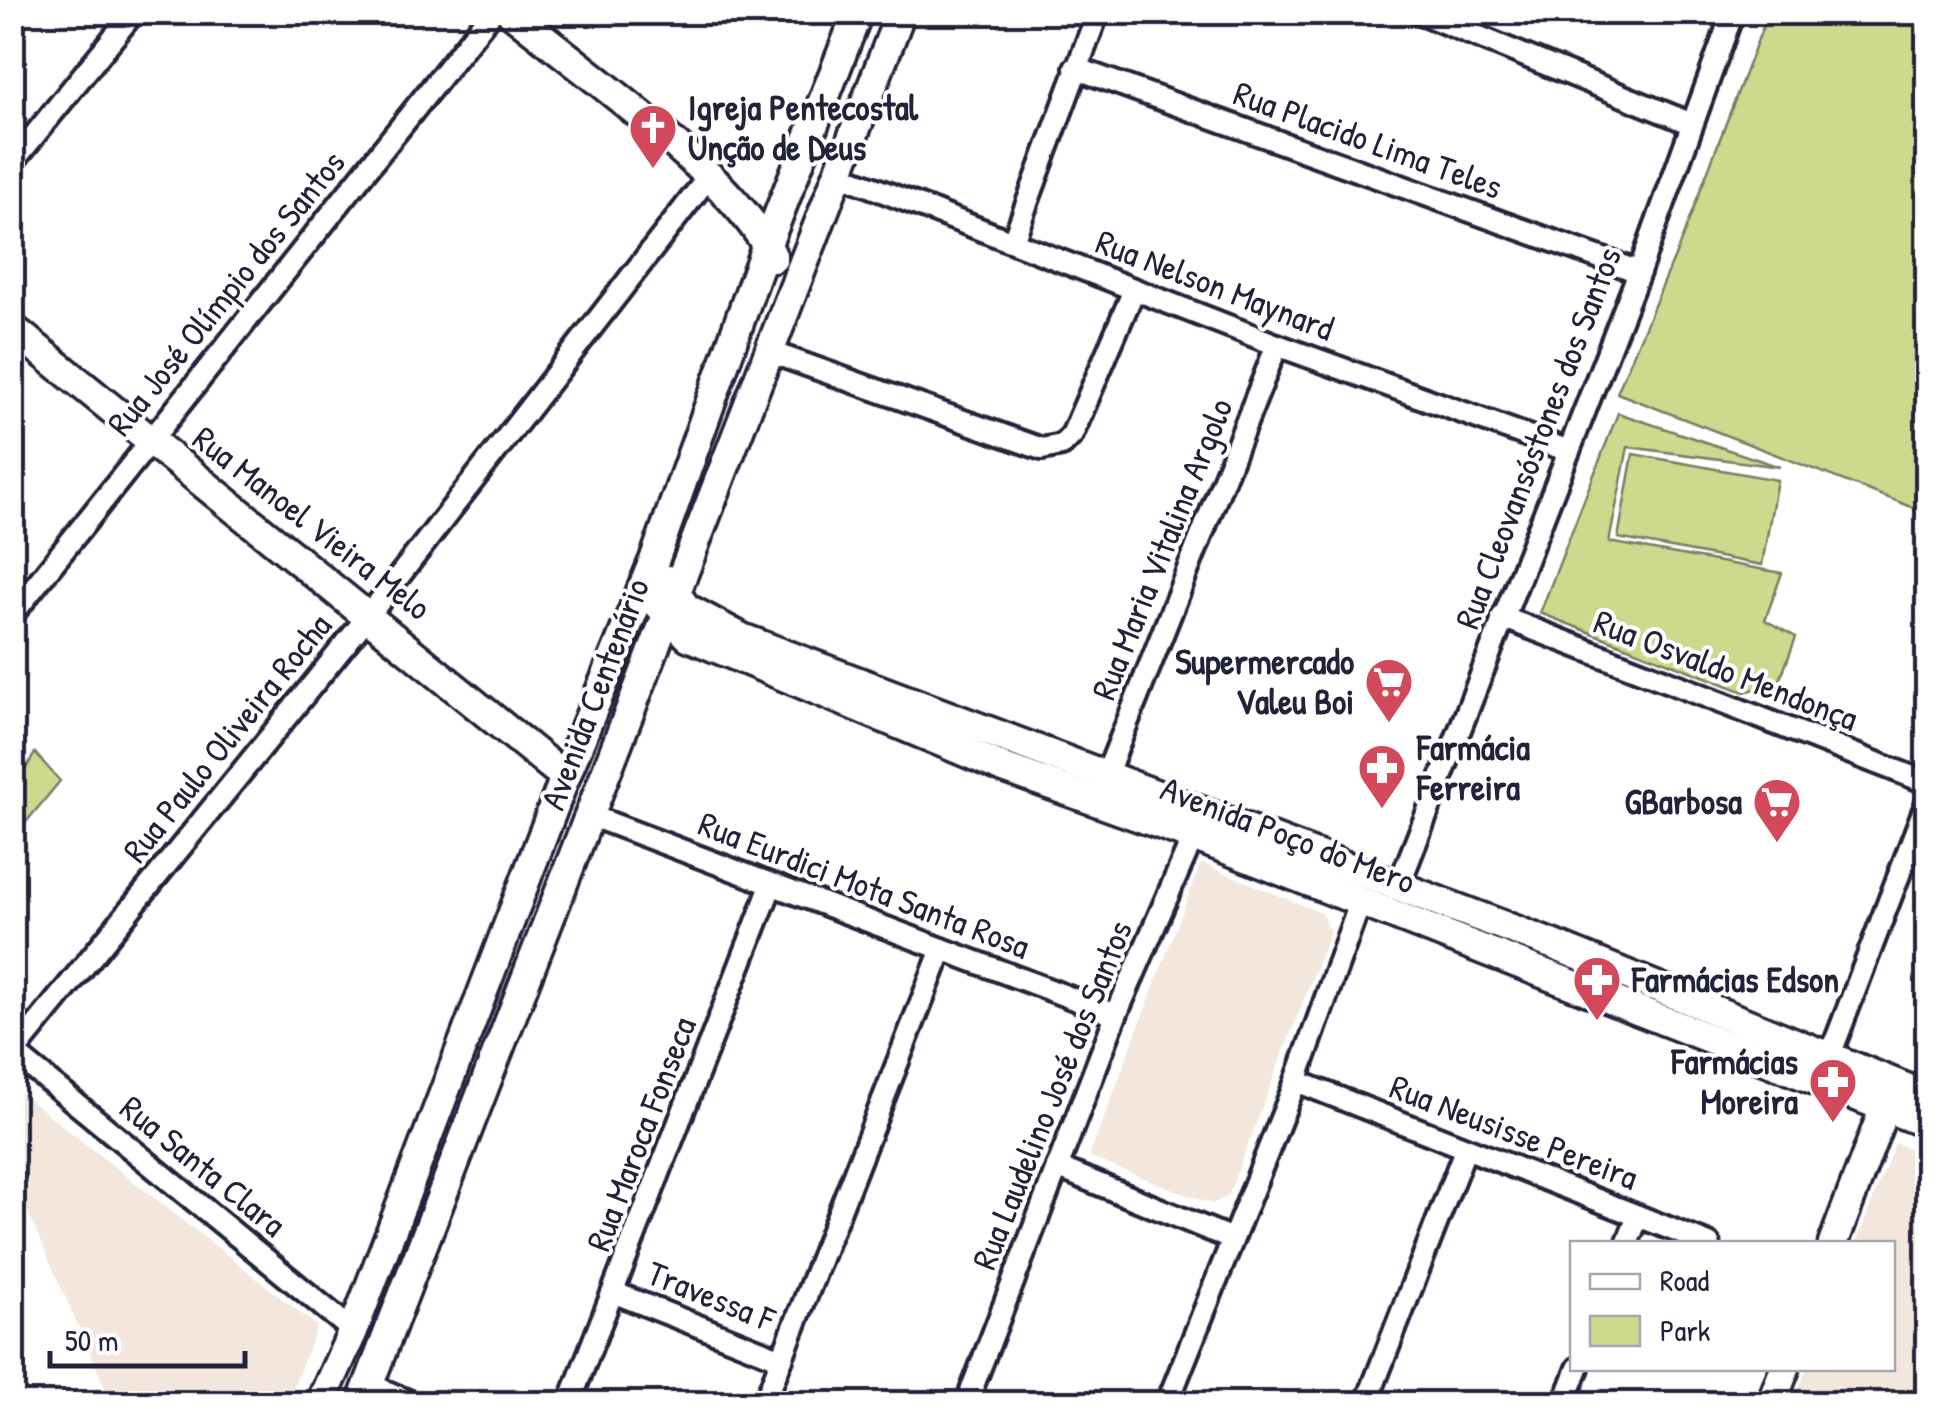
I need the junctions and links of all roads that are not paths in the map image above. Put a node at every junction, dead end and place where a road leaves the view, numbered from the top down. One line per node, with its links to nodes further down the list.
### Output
1 (134, 12): 11 (street)
2 (492, 12): 22 (street, Rua José Olímpio dos Santos)
3 (511, 12): 13 (main road)
4 (858, 12): 15 (main road, Avenida Centenário)
5 (901, 12): 12 (main road, Avenida Centenário)
6 (1098, 12): 9 (street)
7 (1418, 12): 10 (street)
8 (1733, 12): 10 (street, Rua Cleovansóstones dos Santos)
9 (1076, 68): 14 (street); 16 (street, Rua Placido Lima Teles)
10 (1692, 124): 16 (street, Rua Cleovansóstones dos Santos)
11 (12, 162)
12 (838, 174): 14 (street, Rua Nelson Maynard); 18 (main road, Avenida Centenário)
13 (710, 176): 15 (main road); 27 (street, Rua Paulo Oliveira Rocha)
14 (1013, 241): 17 (street, Rua Nelson Maynard)
15 (767, 244): 18 (main road); 24 (main road, Avenida Centenário)
16 (1639, 272): 23 (street, Rua Cleovansóstones dos Santos)
17 (1134, 290): 20 (street, Rua Nelson Maynard); 21 (street)
18 (789, 296): 21 (main road, Avenida Centenário)
19 (12, 328): 22 (main road, Rua Manoel Vieira Melo)
20 (1277, 345): 23 (street, Rua Nelson Maynard); 30 (street, Rua Maria Vitalina Argolo)
21 (770, 352): 26 (main road, Avenida Centenário)
22 (149, 442): 27 (main road, Rua Manoel Vieira Melo); 28 (street, Rua José Olímpio dos Santos)
23 (1570, 451): 29 (street, Rua Cleovansóstones dos Santos)
24 (655, 558): 25 (main road, Avenida Centenário); 26 (main road, Avenida Poço do Mero)
25 (644, 584): 26 (main road, Avenida Poço do Mero); 31 (main road, Avenida Centenário)
26 (669, 604): 30 (main road, Avenida Poço do Mero); 34 (main road, Avenida Centenário); 35 (main road, Avenida Poço do Mero)
27 (369, 614): 31 (main road, Rua Manoel Vieira Melo); 42 (street, Rua Paulo Oliveira Rocha)
28 (12, 616)
29 (1502, 618): 32 (street, Rua Osvaldo Mendonça); 37 (street, Rua Cleovansóstones dos Santos)
30 (1106, 776): 35 (main road, Avenida Poço do Mero)
31 (565, 777): 56 (main road, Avenida Centenário)
32 (1928, 783)
33 (1928, 799): 43 (street)
34 (589, 814): 38 (street, Rua Eurdici Mota Santa Rosa); 60 (main road, Avenida Centenário)
35 (1198, 824): 36 (main road, Avenida Poço do Mero); 41 (street, Rua Laudelino José dos Santos)
36 (1258, 847): 37 (main road, Avenida Poço do Mero); 39 (main road, Avenida Poço do Mero)
37 (1399, 885): 43 (main road, Avenida Poço do Mero)
38 (771, 886): 40 (street, Rua Eurdici Mota Santa Rosa); 55 (street, Rua Maroca Fonseca)
39 (1360, 902): 44 (street); 45 (main road, Avenida Poço do Mero)
40 (942, 949): 41 (street, Rua Eurdici Mota Santa Rosa); 57 (street)
41 (1116, 1015): 49 (street, Rua Laudelino José dos Santos)
42 (13, 1052): 56 (street, Rua Santa Clara)
43 (1829, 1058): 45 (main road, Avenida Poço do Mero)
44 (1296, 1081): 48 (street, Rua Neusisse Pereira); 51 (street)
45 (1890, 1095): 46 (main road, Avenida Poço do Mero); 47 (main road, Avenida Poço do Mero); 54 (main road)
46 (1928, 1098)
47 (1928, 1124)
48 (1465, 1150): 50 (street, Rua Neusisse Pereira); 67 (street)
49 (1057, 1167): 51 (street); 65 (street, Rua Laudelino José dos Santos)
50 (1638, 1216): 52 (street); 53 (street, Rua Neusisse Pereira)
51 (1232, 1239): 66 (street)
52 (1628, 1241)
53 (1701, 1241)
54 (1834, 1241)
55 (615, 1293): 57 (street, Travessa F); 63 (street, Rua Maroca Fonseca)
56 (353, 1331): 61 (main road, Avenida Centenário)
57 (782, 1359): 64 (street)
58 (1577, 1371): 68 (street)
59 (1784, 1371): 69 (main road)
60 (365, 1394): 62 (street)
61 (320, 1404)
62 (415, 1404)
63 (569, 1404)
64 (764, 1404)
65 (966, 1404)
66 (1167, 1404)
67 (1366, 1404)
68 (1564, 1404)
69 (1771, 1404)

